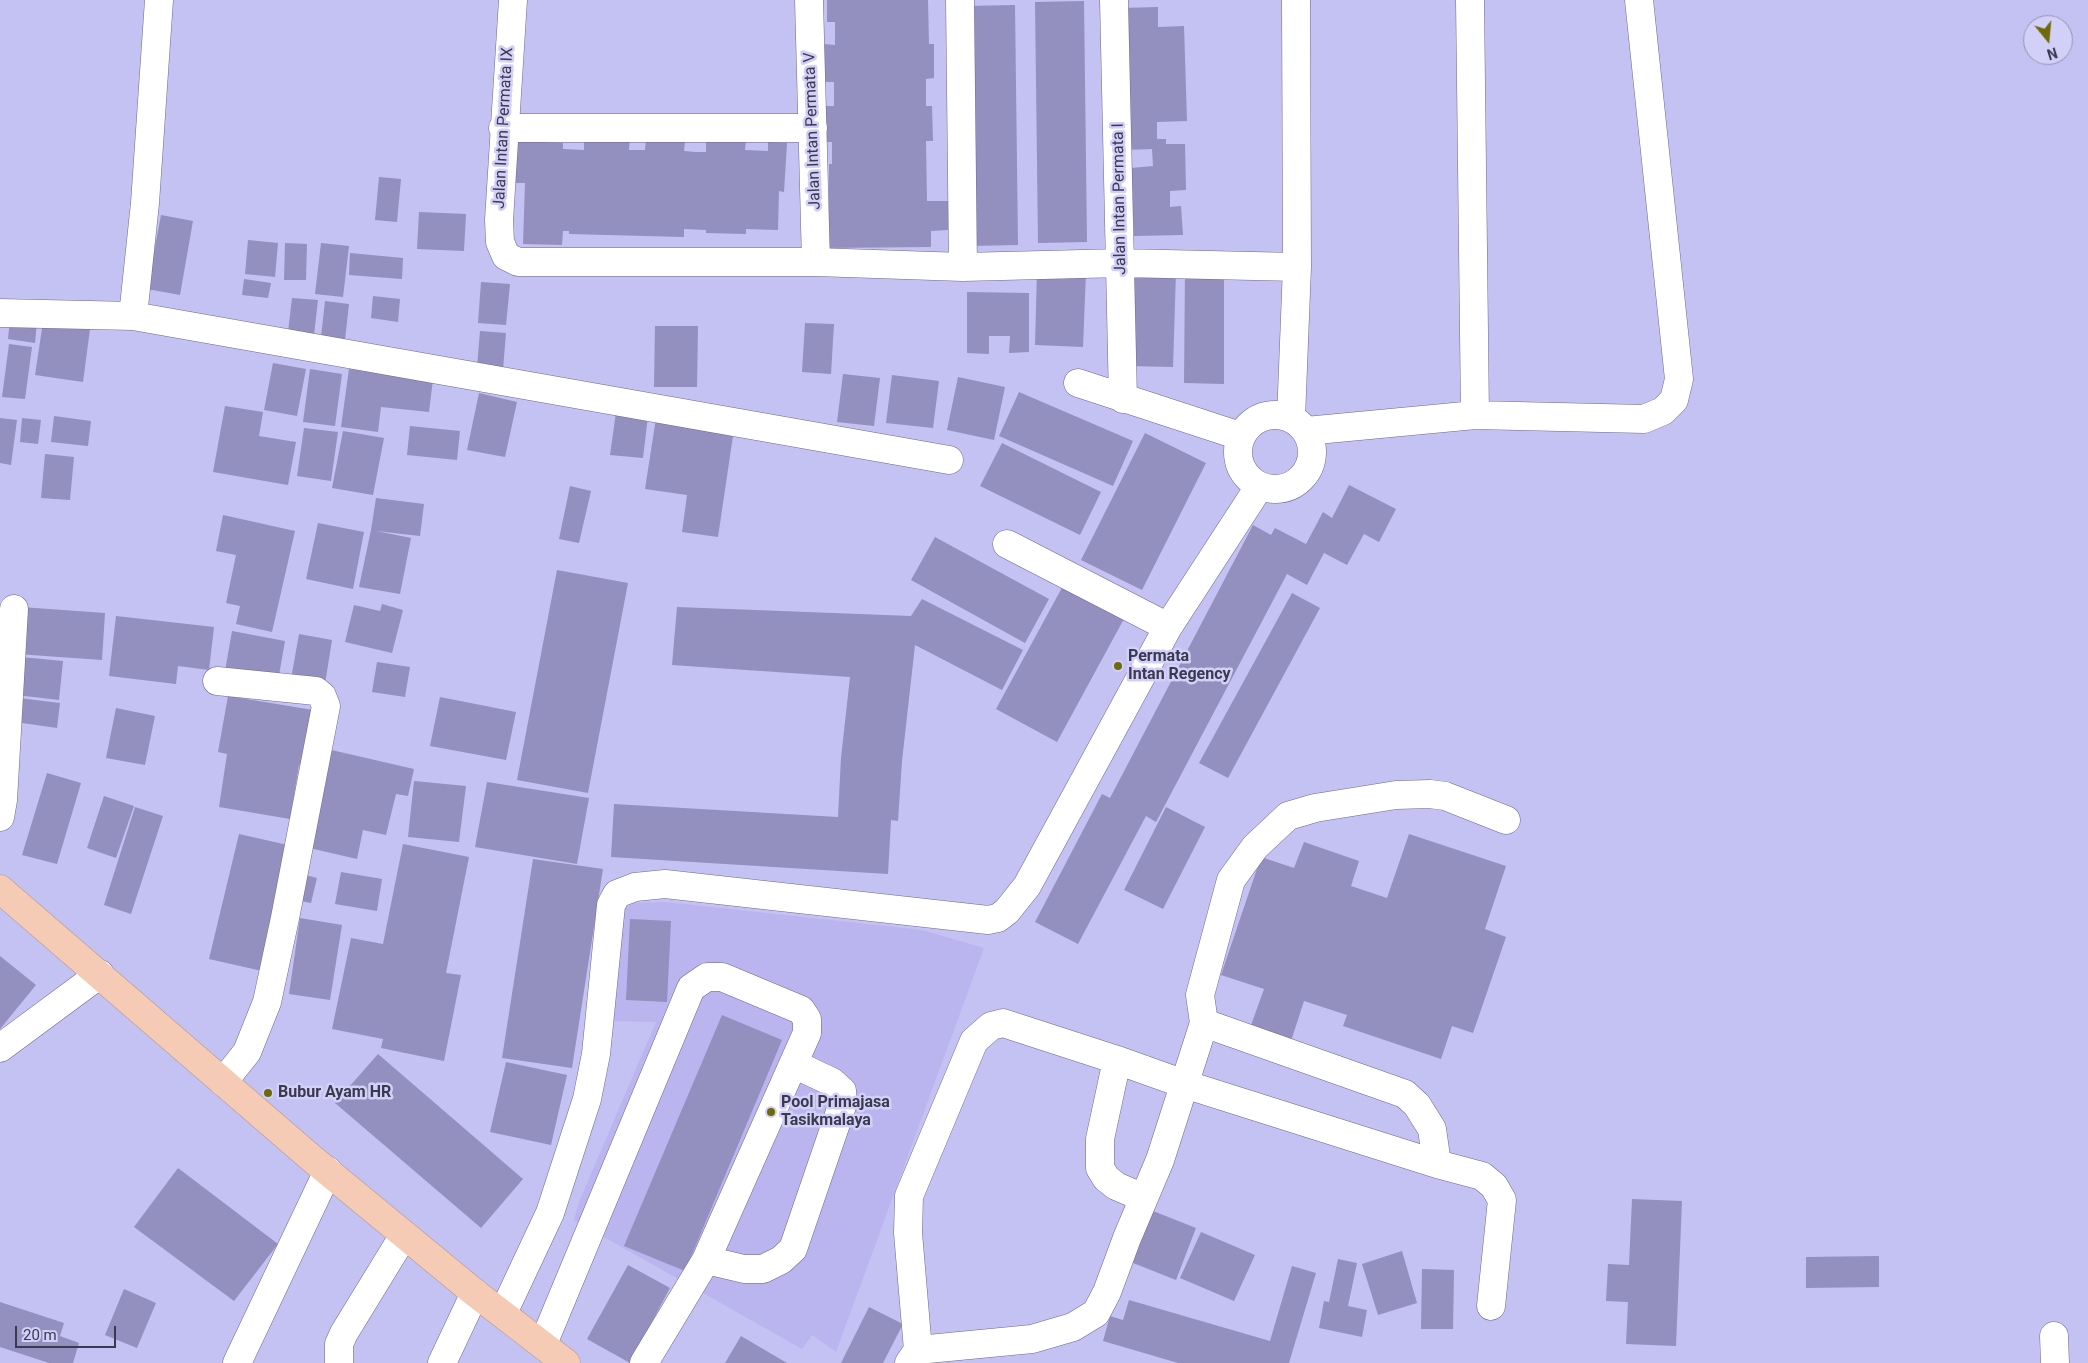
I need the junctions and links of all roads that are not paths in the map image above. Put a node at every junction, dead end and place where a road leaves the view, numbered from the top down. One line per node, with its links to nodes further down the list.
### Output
1 (159, 0): 16 (street)
2 (513, 0): 9 (street, Jalan Intan Permata IX)
3 (809, 0): 10 (street, Jalan Intan Permata V)
4 (960, 0): 14 (street)
5 (1114, 0): 12 (street, Jalan Intan Permata I)
6 (1296, 0): 13 (street)
7 (1470, 0): 19 (street)
8 (1639, 0): 19 (street)
9 (503, 128): 10 (street); 11 (street, Jalan Intan Permata IX)
10 (813, 128): 11 (street, Jalan Intan Permata V)
11 (816, 262): 14 (street)
12 (1122, 263): 13 (street); 14 (street); 18 (street, Jalan Intan Permata I)
13 (1297, 267): 20 (street)
14 (963, 268)
15 (0, 313): 16 (street)
16 (133, 316): 22 (street)
17 (1078, 383): 18 (street)
18 (1123, 399): 21 (street)
19 (1475, 415): 20 (street)
20 (1299, 425): 21 (street); 23 (street)
21 (1240, 436): 23 (street)
22 (949, 460)
23 (1259, 487): 26 (street)
24 (1007, 544): 26 (street)
25 (14, 609): 28 (street)
26 (1168, 627): 45 (street)
27 (217, 681): 36 (street)
28 (0, 817)
29 (1506, 820): 32 (street)
30 (0, 889): 31 (highway)
31 (100, 974): 33 (street); 36 (highway)
32 (1204, 1023): 37 (street); 38 (street)
33 (0, 1048)
34 (1118, 1060): 37 (street); 40 (street); 48 (street)
35 (794, 1064): 42 (street); 42 (street); 47 (street)
36 (223, 1082): 39 (highway)
37 (1184, 1084): 38 (street); 40 (street)
38 (1437, 1164): 44 (street)
39 (328, 1171): 41 (highway); 49 (street)
40 (1144, 1198): 48 (street)
41 (404, 1235): 43 (highway); 50 (street)
42 (706, 1260): 53 (street)
43 (475, 1293): 45 (highway); 51 (street)
44 (1491, 1306)
45 (503, 1313): 47 (highway)
46 (2054, 1336): 54 (street)
47 (543, 1344): 52 (highway)
48 (913, 1357)
49 (236, 1363)
50 (339, 1363)
51 (442, 1363)
52 (566, 1363)
53 (644, 1363)
54 (2055, 1363)

